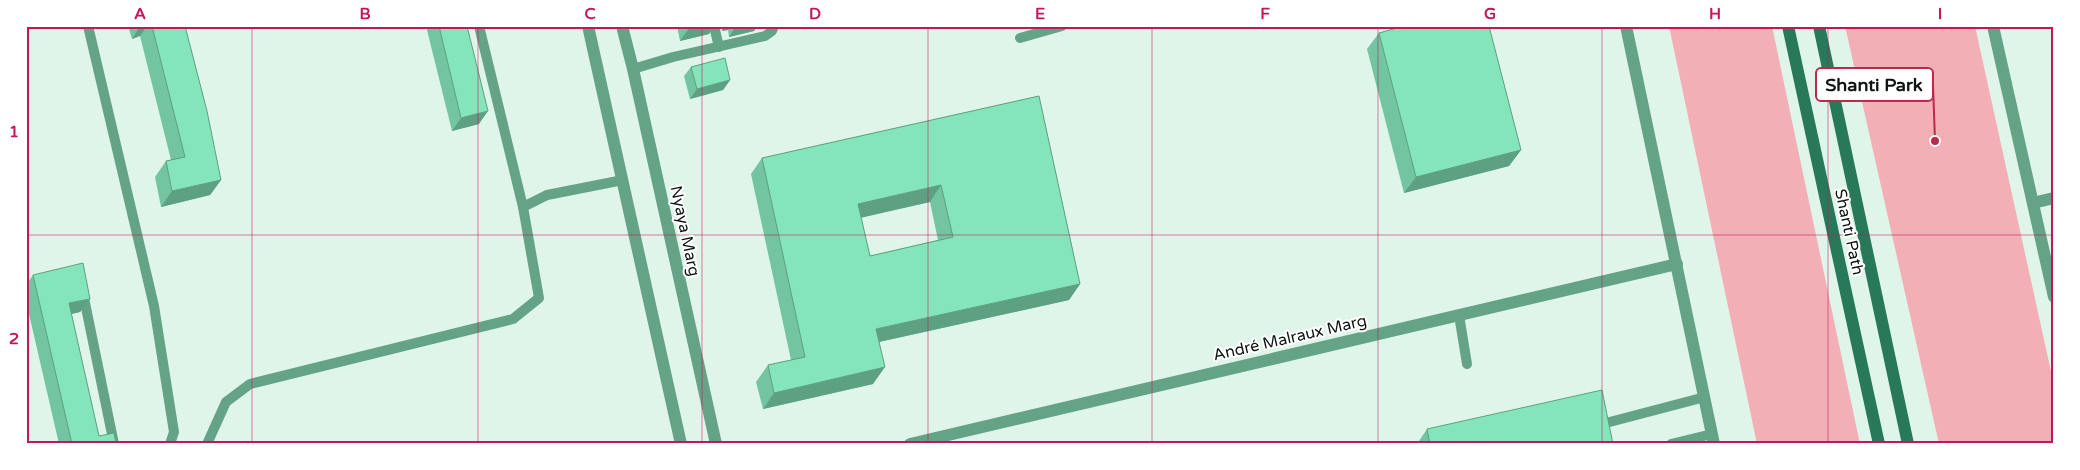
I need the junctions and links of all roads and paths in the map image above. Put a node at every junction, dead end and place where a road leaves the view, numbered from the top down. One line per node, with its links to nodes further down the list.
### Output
1 (88, 26): 27 (lane)
2 (479, 26): 18 (lane)
3 (588, 26): 15 (street)
4 (622, 26): 14 (street, Nyaya Marg)
5 (714, 26): 13 (lane)
6 (774, 26): 13 (lane)
7 (1062, 26): 12 (lane)
8 (1626, 26): 19 (street)
9 (1788, 26): 34 (main road, Shanti Path)
10 (1819, 26): 35 (main road, Shanti Path)
11 (1993, 26): 17 (street)
12 (1020, 38)
13 (719, 47): 14 (lane)
14 (633, 69): 30 (street, Nyaya Marg)
15 (623, 180): 18 (lane); 29 (street)
16 (2054, 198): 17 (street)
17 (2033, 203): 20 (street)
18 (523, 207): 28 (lane)
19 (1678, 264): 22 (street, André Malraux Marg); 24 (street)
20 (2054, 297)
21 (84, 298): 26 (lane)
22 (1459, 315): 23 (lane); 31 (street, André Malraux Marg)
23 (1467, 364)
24 (1705, 398): 25 (street); 32 (lane)
25 (1713, 439): 33 (lane)
26 (114, 444)
27 (170, 444)
28 (207, 444)
29 (681, 444)
30 (716, 444)
31 (910, 444)
32 (1606, 444)
33 (1671, 444)
34 (1879, 444)
35 (1908, 444)

